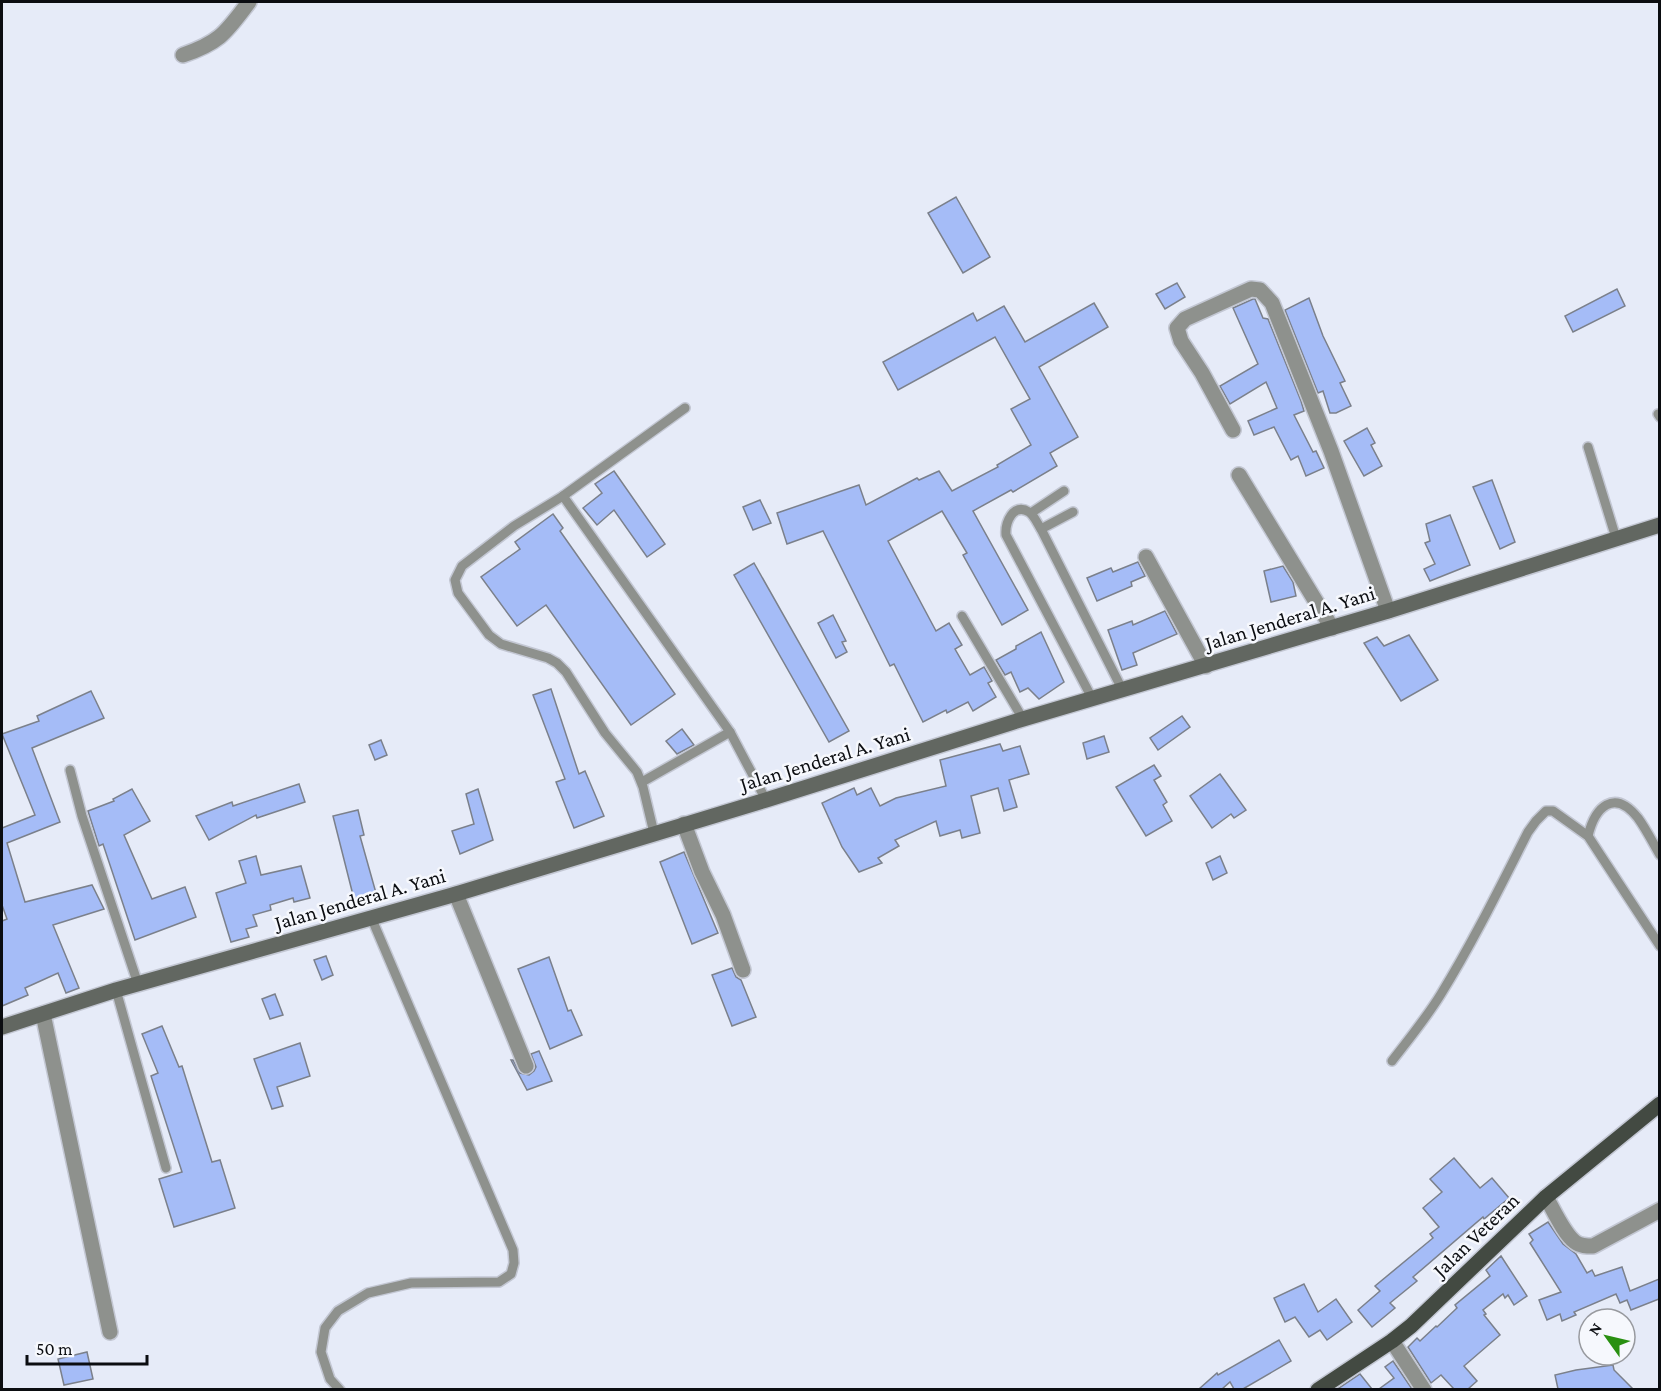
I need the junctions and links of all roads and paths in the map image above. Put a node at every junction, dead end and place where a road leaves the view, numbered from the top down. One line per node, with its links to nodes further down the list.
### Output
1 (249, 2): 2 (street)
2 (183, 55)
3 (685, 408): 8 (lane)
4 (1233, 430): 15 (street)
5 (1588, 447): 13 (lane)
6 (1239, 475): 17 (street)
7 (1064, 491): 10 (lane)
8 (563, 495): 22 (lane); 24 (lane)
9 (1073, 512): 12 (lane)
10 (1031, 513): 12 (lane); 20 (lane)
11 (1659, 525): 13 (main road, Jalan Jenderal A. Yani)
12 (1041, 529): 19 (lane)
13 (1616, 538): 15 (main road, Jalan Jenderal A. Yani)
14 (1146, 557): 18 (street)
15 (1389, 611): 17 (main road, Jalan Jenderal A. Yani)
16 (962, 616): 21 (lane)
17 (1332, 628): 18 (main road, Jalan Jenderal A. Yani)
18 (1206, 666): 19 (main road, Jalan Jenderal A. Yani)
19 (1124, 690): 20 (main road, Jalan Jenderal A. Yani)
20 (1093, 700): 21 (main road, Jalan Jenderal A. Yani)
21 (1023, 719): 25 (main road, Jalan Jenderal A. Yani)
22 (730, 732): 24 (lane); 25 (lane)
23 (70, 770): 34 (lane)
24 (642, 782): 27 (lane)
25 (766, 800): 26 (main road, Jalan Jenderal A. Yani)
26 (684, 824): 27 (main road, Jalan Jenderal A. Yani); 33 (street)
27 (654, 833): 30 (main road, Jalan Jenderal A. Yani)
28 (1588, 836): 29 (lane); 32 (lane); 38 (lane)
29 (1659, 855)
30 (456, 894): 31 (main road, Jalan Jenderal A. Yani); 39 (street)
31 (371, 917): 34 (main road, Jalan Jenderal A. Yani); 46 (lane)
32 (1659, 946)
33 (743, 970)
34 (138, 984): 35 (main road, Jalan Jenderal A. Yani)
35 (116, 990): 36 (main road, Jalan Jenderal A. Yani); 41 (lane)
36 (43, 1014): 37 (main road, Jalan Jenderal A. Yani); 44 (street)
37 (2, 1027)
38 (1392, 1061)
39 (526, 1066)
40 (1659, 1104): 42 (main road, Jalan Veteran)
41 (166, 1168)
42 (1546, 1197): 43 (street); 45 (main road, Jalan Veteran)
43 (1659, 1210)
44 (110, 1332)
45 (1392, 1341): 47 (main road, Jalan Veteran); 48 (street)
46 (340, 1389)
47 (1318, 1389)
48 (1424, 1389)

